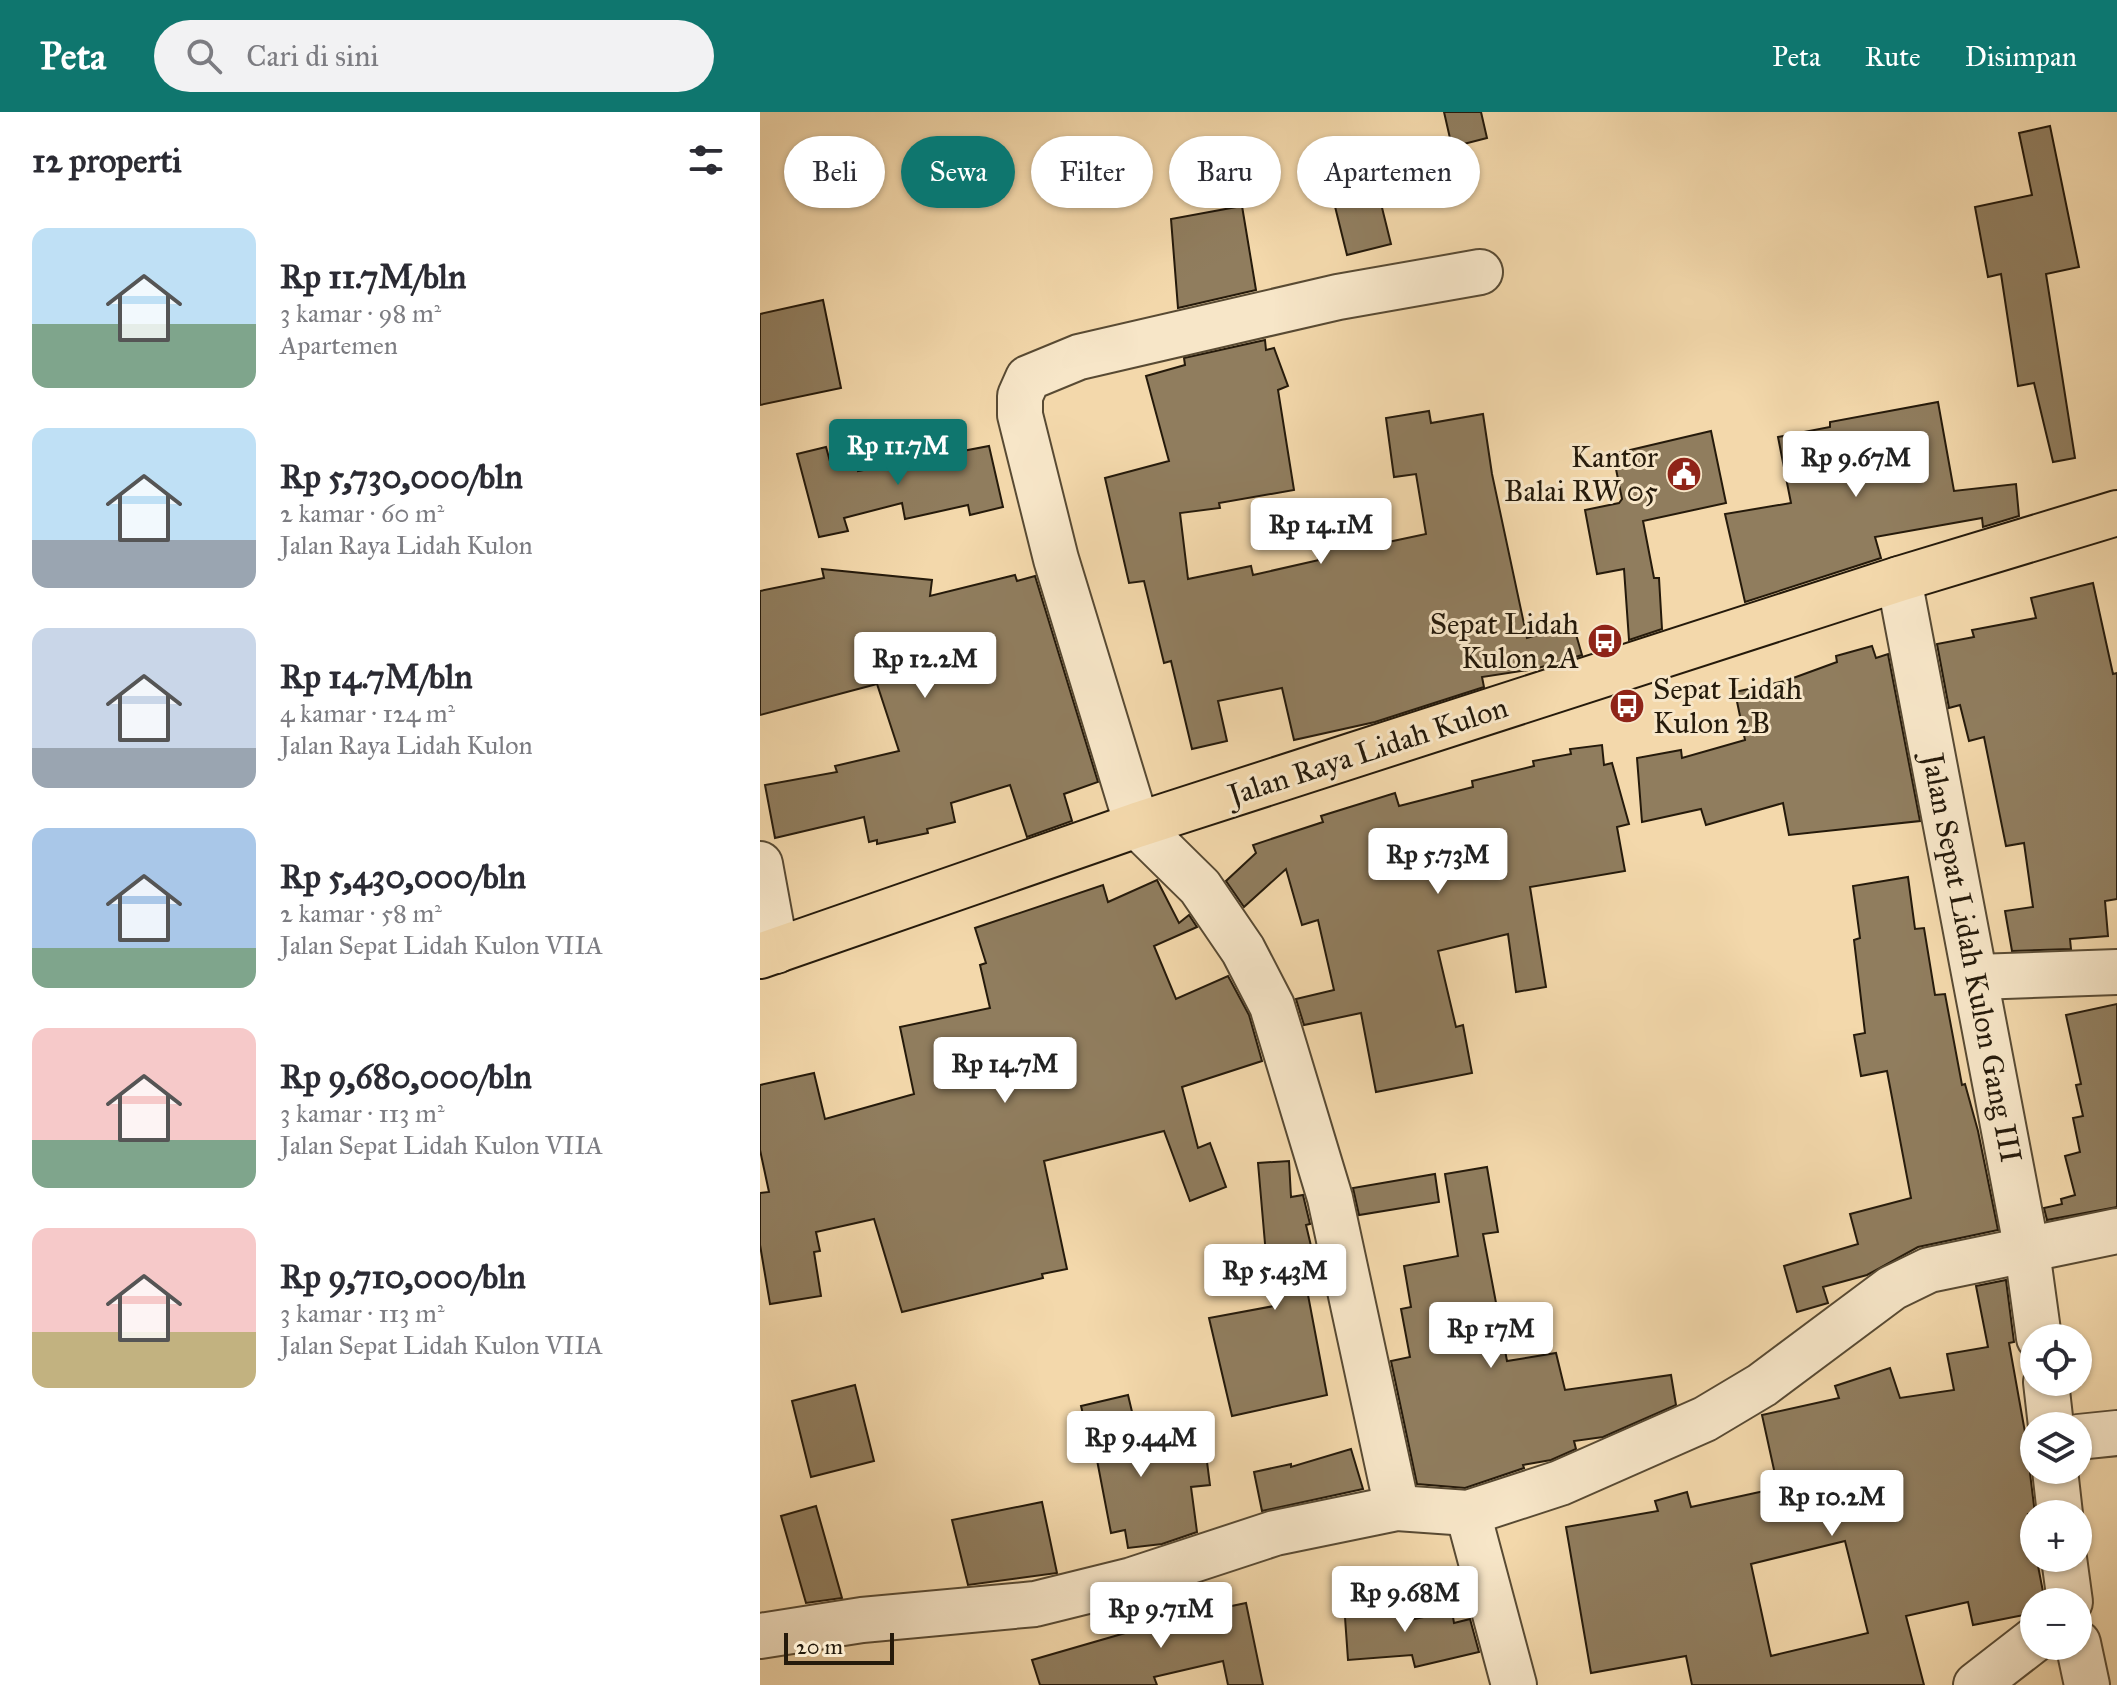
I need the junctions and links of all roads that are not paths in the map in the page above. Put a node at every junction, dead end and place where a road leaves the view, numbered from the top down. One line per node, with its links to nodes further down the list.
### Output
1 (1480, 272): 4 (street)
2 (2117, 513): 3 (main road, Jalan Raya Lidah Kulon)
3 (1899, 579): 4 (main road, Jalan Raya Lidah Kulon); 8 (street, Jalan Sepat Lidah Kulon Gang III)
4 (1137, 825): 6 (main road, Jalan Raya Lidah Kulon); 14 (street)
5 (760, 864): 6 (street)
6 (768, 954)
7 (2117, 972): 8 (street)
8 (1976, 977): 10 (street, Jalan Sepat Lidah Kulon Gang III)
9 (2117, 1231): 10 (street)
10 (2027, 1251): 11 (street, Jalan Sepat Lidah Kulon Gang III); 15 (street)
11 (2037, 1324)
12 (2117, 1433): 13 (street)
13 (2092, 1436)
14 (1397, 1508): 15 (street); 16 (street)
15 (1468, 1513): 19 (street)
16 (760, 1636)
17 (2020, 1651): 20 (street)
18 (2082, 1660): 21 (street)
19 (1514, 1685)
20 (1976, 1685)
21 (2087, 1685)

